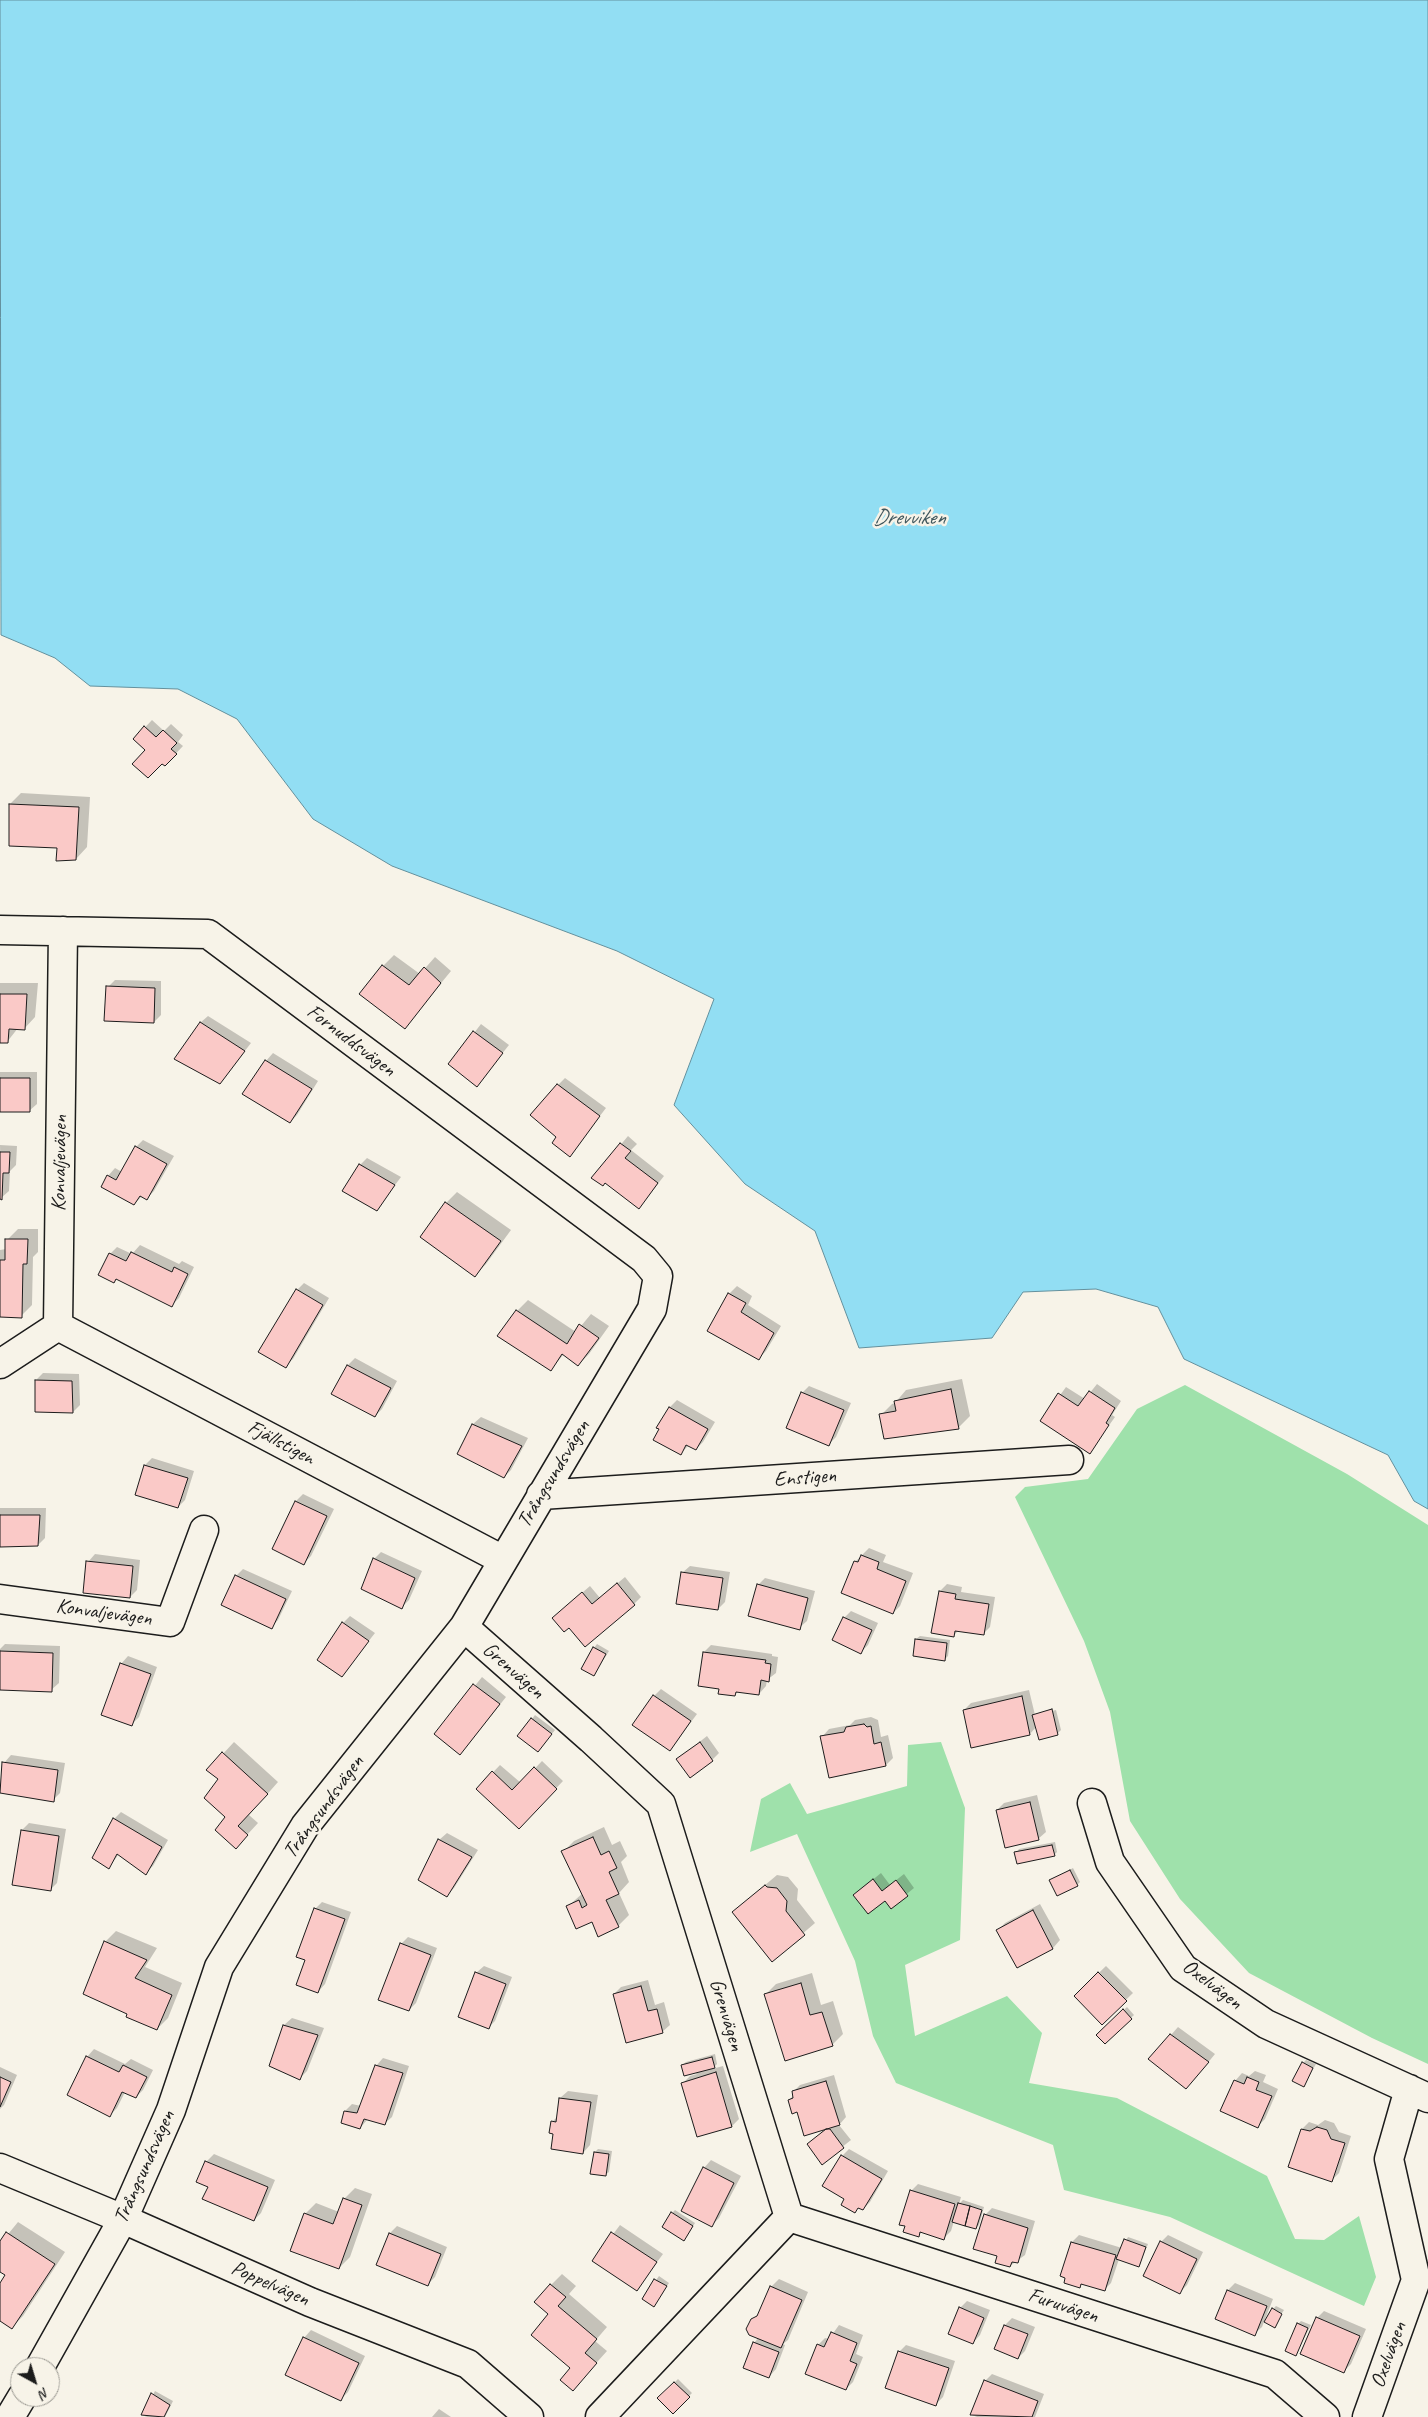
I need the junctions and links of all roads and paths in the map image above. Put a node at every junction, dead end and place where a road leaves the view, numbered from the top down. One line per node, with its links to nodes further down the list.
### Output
1 (0, 930): 2 (street, Fornuddsvägen)
2 (64, 931): 3 (street, Fornuddsvägen); 4 (street, Konvaljevägen)
3 (658, 1276): 7 (street, Trångsundsvägen)
4 (58, 1326): 5 (street); 9 (street, Fjällstigen)
5 (0, 1364)
6 (1069, 1460): 7 (street, Enstigen)
7 (541, 1495): 9 (street, Trångsundsvägen)
8 (204, 1530): 10 (street, Konvaljevägen)
9 (503, 1560): 11 (street, Trångsundsvägen)
10 (0, 1599)
11 (464, 1628): 15 (street, Grenvägen); 16 (street, Trångsundsvägen)
12 (1092, 1802): 13 (street, Oxelvägen)
13 (1418, 2094): 21 (street, Oxelvägen)
14 (0, 2168): 16 (street, Poppelvägen)
15 (789, 2217): 19 (street); 20 (street, Furuvägen)
16 (123, 2219): 17 (street, Trångsundsvägen); 18 (street, Poppelvägen)
17 (46, 2357)
18 (529, 2417)
19 (600, 2417)
20 (1325, 2417)
21 (1367, 2417)

